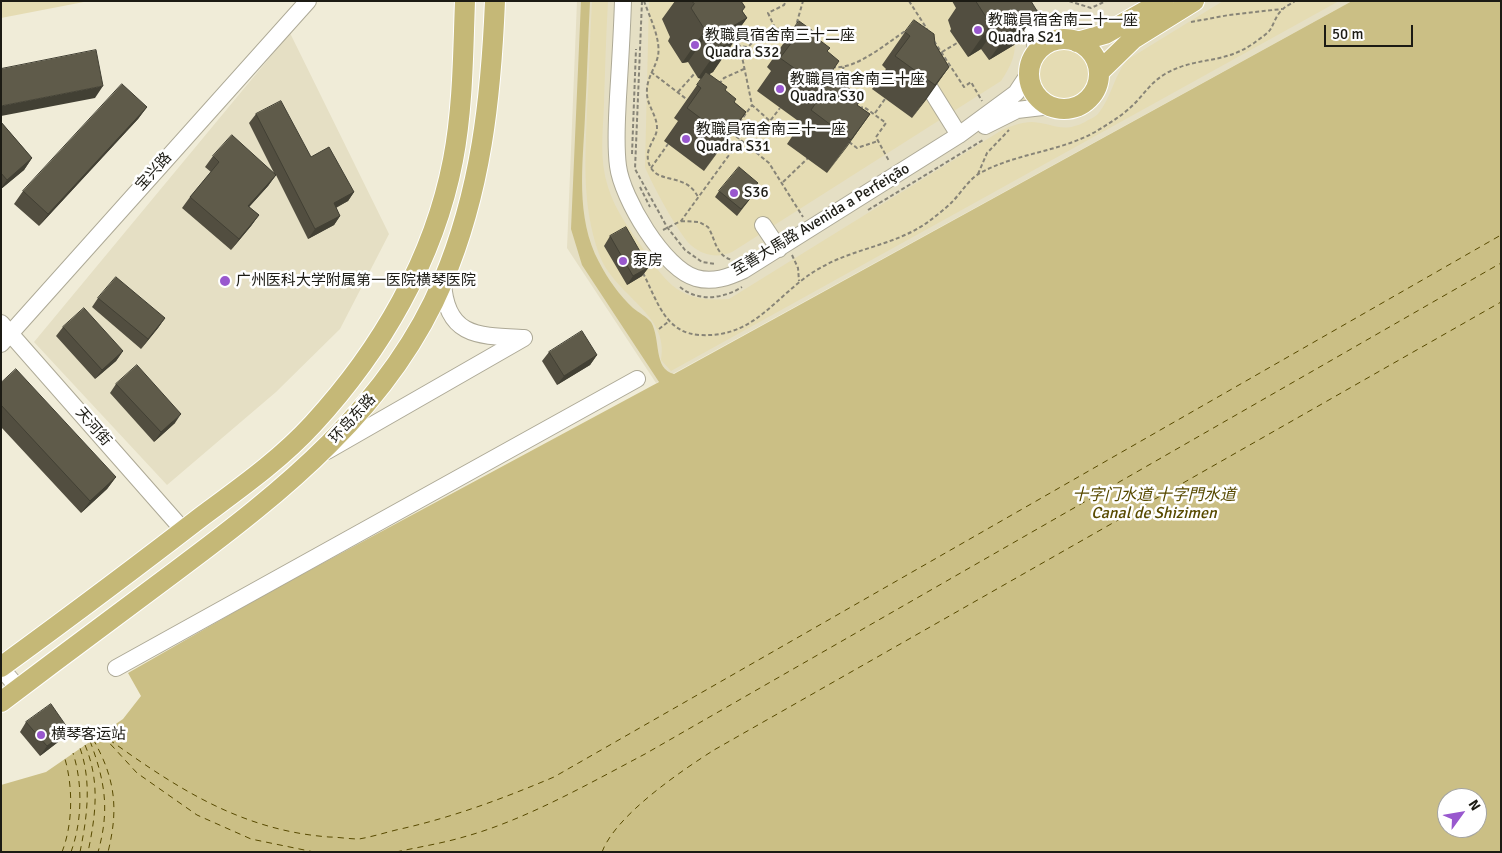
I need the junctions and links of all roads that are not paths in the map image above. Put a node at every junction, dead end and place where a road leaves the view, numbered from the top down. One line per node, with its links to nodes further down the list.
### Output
1 (308, 1): 17 (street, 宝兴路)
2 (465, 1): 20 (main road, 环岛东路)
3 (495, 1): 16 (main road, 环岛东路)
4 (623, 1): 15 (street, 至善大馬路 Avenida a Perfeição)
5 (1194, 1): 7 (main road)
6 (1023, 6): 8 (street); 9 (street)
7 (1163, 11): 8 (main road); 11 (main road)
8 (1070, 40): 9 (main road); 11 (main road)
9 (1033, 61): 12 (main road); 13 (street, 至善大馬路 Avenida a Perfeição)
10 (920, 72): 13 (street)
11 (1099, 72): 12 (main road)
12 (1051, 106): 13 (street, 至善大馬路 Avenida a Perfeição)
13 (959, 136): 15 (street, 至善大馬路 Avenida a Perfeição)
14 (763, 225): 15 (street)
15 (788, 254)
16 (443, 282): 19 (main road, 环岛东路); 19 (street)
17 (4, 333): 20 (street, 天河街)
18 (637, 379): 22 (street)
19 (317, 457): 23 (main road, 环岛东路)
20 (184, 531): 21 (main road, 环岛东路)
21 (1, 668): 23 (street)
22 (116, 668)
23 (19, 689): 24 (main road, 环岛东路)
24 (1, 702)

